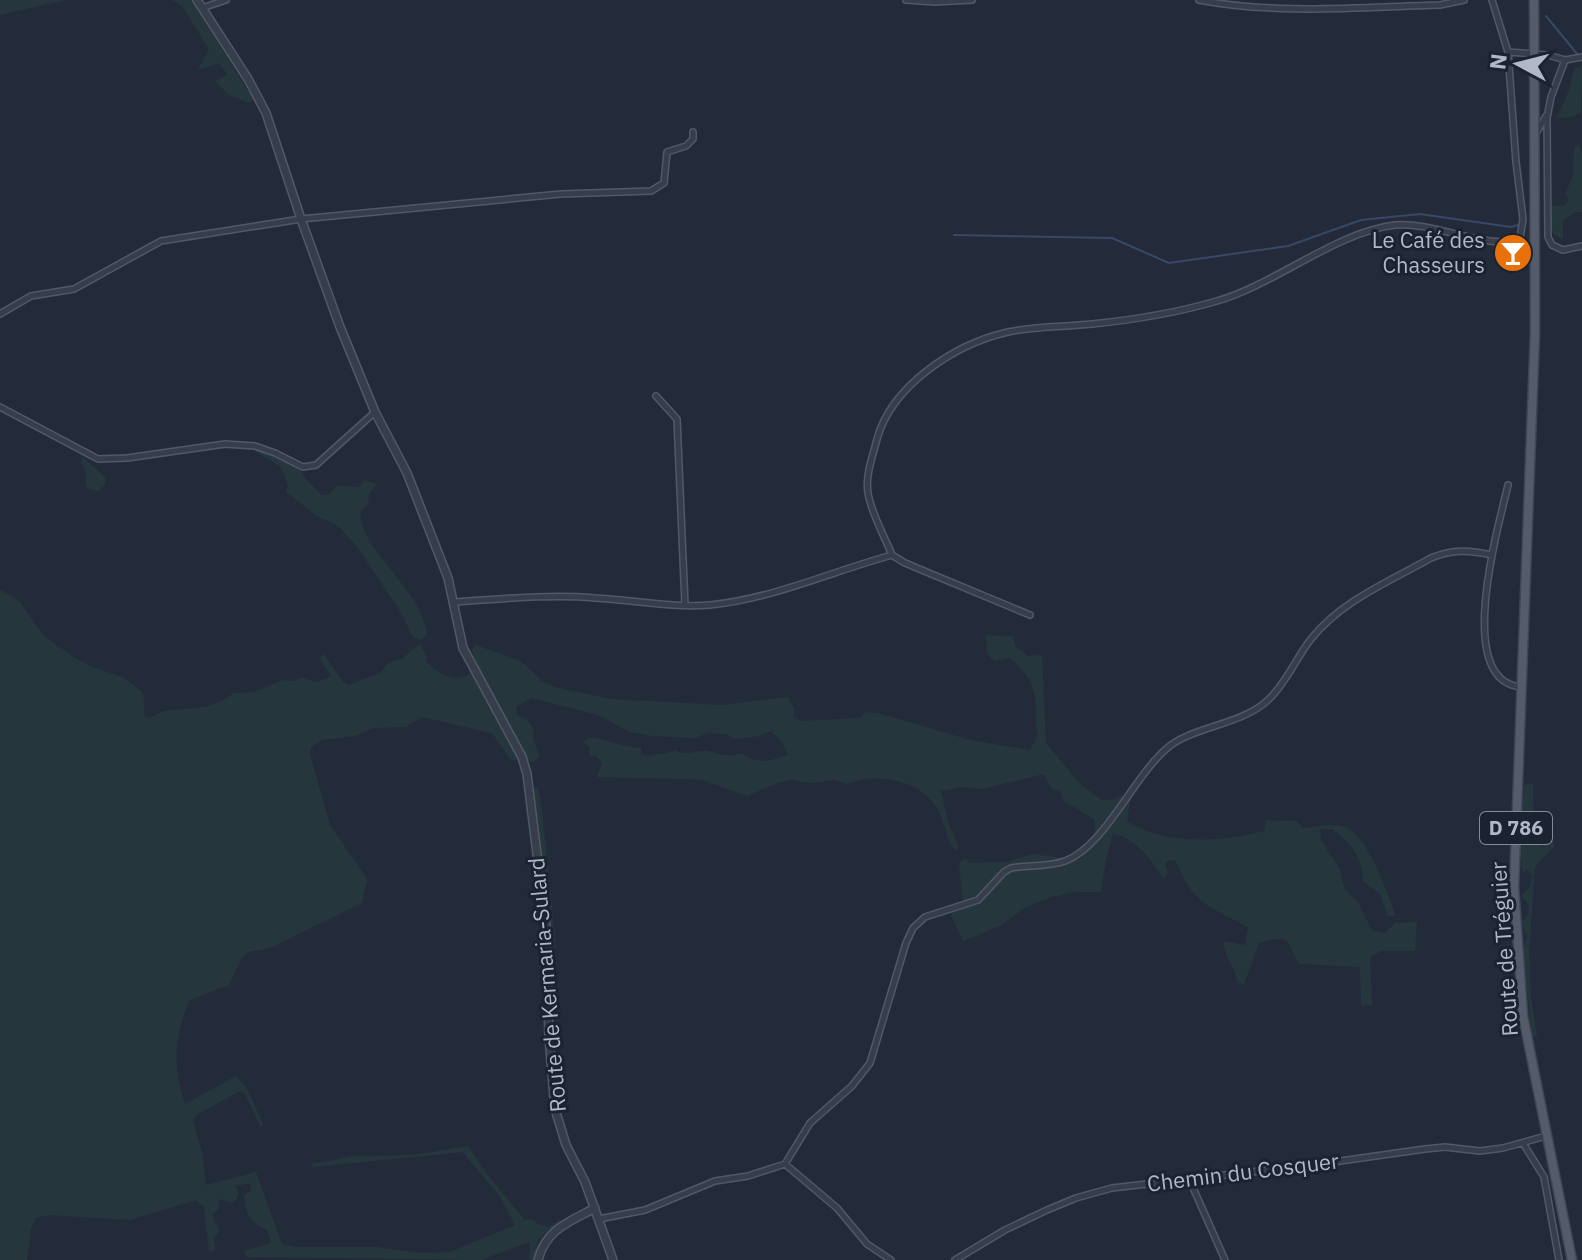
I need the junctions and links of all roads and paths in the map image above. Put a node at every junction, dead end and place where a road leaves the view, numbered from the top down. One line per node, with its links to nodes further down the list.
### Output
1 (197, 0): 9 (street, Route de Kermaria-Sulard)
2 (226, 0): 9 (street)
3 (906, 0): 4 (street)
4 (972, 0)
5 (1199, 0): 6 (street)
6 (1464, 0)
7 (1492, 0): 10 (street)
8 (1534, 0): 11 (main road, D 786)
9 (202, 8): 17 (street, Route de Kermaria-Sulard)
10 (1508, 52): 11 (street); 24 (street)
11 (1535, 54): 13 (street); 16 (main road, D 786)
12 (1582, 57): 13 (street)
13 (1565, 60): 14 (street)
14 (1549, 112): 16 (street); 18 (street)
15 (693, 132): 17 (street)
16 (1535, 136): 29 (main road, Route de Tréguier / D 786)
17 (301, 219): 19 (street); 22 (street, Route de Kermaria-Sulard)
18 (1582, 246)
19 (0, 314)
20 (656, 396): 27 (street)
21 (0, 407): 22 (street)
22 (375, 412): 26 (street, Route de Kermaria-Sulard)
23 (1508, 485): 25 (street)
24 (892, 555): 27 (street); 28 (street)
25 (1492, 555): 29 (street); 32 (street)
26 (455, 602): 27 (street); 34 (street, Route de Kermaria-Sulard)
27 (685, 605)
28 (1030, 615)
29 (1522, 688): 30 (main road, Route de Tréguier / D 786)
30 (1546, 1136): 31 (street, Chemin du Cosquer); 42 (main road, Route de Tréguier / D 786)
31 (1523, 1143): 33 (street, Chemin du Cosquer); 41 (street)
32 (785, 1164): 35 (street); 38 (street)
33 (1189, 1180): 39 (street, Chemin du Cosquer); 40 (street)
34 (595, 1208): 35 (street, Route de Kermaria-Sulard); 36 (street)
35 (599, 1219): 37 (street, Route de Kermaria-Sulard)
36 (538, 1260)
37 (613, 1260)
38 (891, 1260)
39 (955, 1260)
40 (1225, 1260)
41 (1559, 1260)
42 (1572, 1260)

